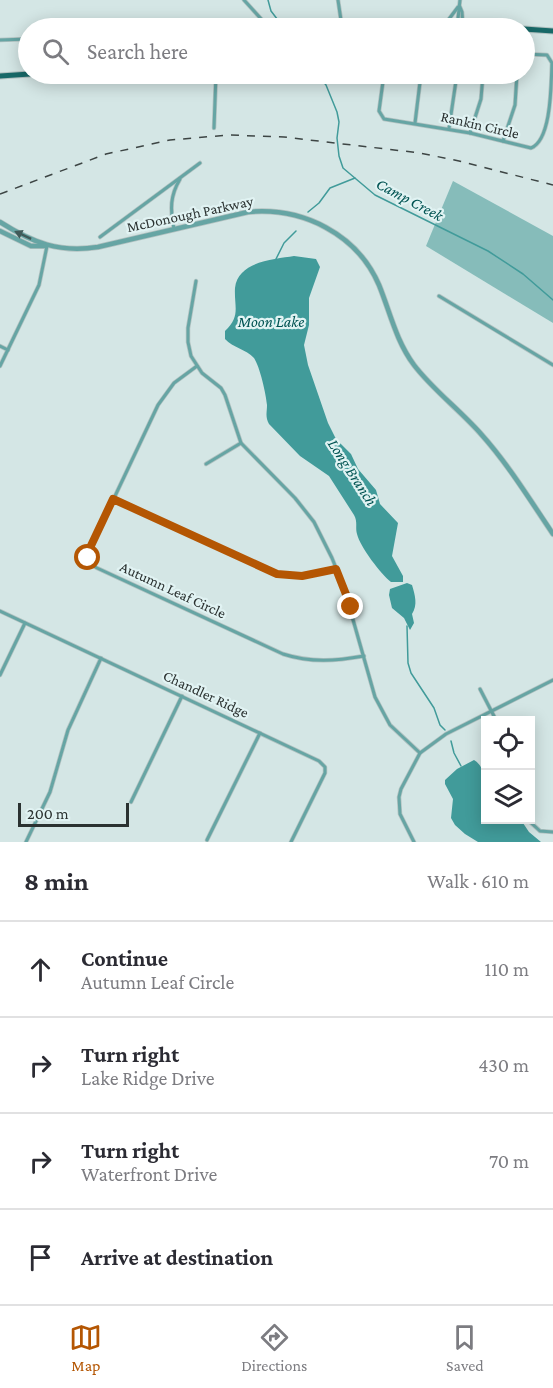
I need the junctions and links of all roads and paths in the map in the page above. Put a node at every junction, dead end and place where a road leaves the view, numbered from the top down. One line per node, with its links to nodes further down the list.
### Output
1 (244, 0): 5 (street)
2 (338, 0): 6 (street)
3 (460, 0): 4 (street)
4 (459, 6): 7 (street); 8 (street)
5 (260, 18)
6 (340, 18)
7 (452, 18)
8 (461, 18)
9 (535, 30): 10 (main road)
10 (553, 31)
11 (18, 39): 12 (street)
12 (0, 40)
13 (535, 54): 26 (street, Rankin Circle)
14 (18, 75): 15 (main road)
15 (0, 76)
16 (216, 84): 23 (street)
17 (383, 84): 22 (street, Rankin Circle)
18 (420, 84): 22 (street)
19 (455, 84): 24 (street)
20 (482, 84): 25 (street)
21 (516, 84): 26 (street)
22 (415, 123): 24 (street, Rankin Circle)
23 (214, 128)
24 (448, 129): 25 (street, Rankin Circle)
25 (470, 133): 26 (street, Rankin Circle)
26 (503, 141)
27 (200, 163): 28 (street)
28 (181, 178): 30 (street); 32 (street)
29 (0, 222): 33 (street, McDonough Parkway, one-way to 29)
30 (174, 228): 33 (street, McDonough Parkway); 46 (street, McDonough Parkway)
31 (0, 231): 33 (street)
32 (100, 237)
33 (47, 246): 37 (street)
34 (196, 281): 42 (street)
35 (439, 296): 40 (street)
36 (0, 346): 37 (street)
37 (8, 350): 39 (street)
38 (0, 354): 39 (street)
39 (5, 356): 41 (street)
40 (553, 365)
41 (0, 366)
42 (197, 366): 43 (street); 45 (street, Autumn Leaf Circle)
43 (241, 443): 44 (street); 47 (street)
44 (206, 464)
45 (113, 499): 47 (street); 50 (street, Autumn Leaf Circle)
46 (553, 534)
47 (336, 569): 50 (street)
48 (0, 611): 49 (street, Chandler Ridge)
49 (25, 623): 51 (street, Chandler Ridge); 52 (street)
50 (364, 656): 59 (street)
51 (101, 658): 55 (street, Chandler Ridge); 64 (street)
52 (0, 675)
53 (553, 680): 56 (street)
54 (480, 689): 56 (street)
55 (182, 696): 58 (street, Chandler Ridge); 60 (street)
56 (491, 711): 57 (street); 59 (street)
57 (494, 716)
58 (260, 733): 63 (street); 65 (street, Chandler Ridge)
59 (420, 753): 66 (street)
60 (131, 802)
61 (533, 824): 62 (street)
62 (553, 832)
63 (207, 840)
64 (26, 842)
65 (291, 842)
66 (414, 842)

